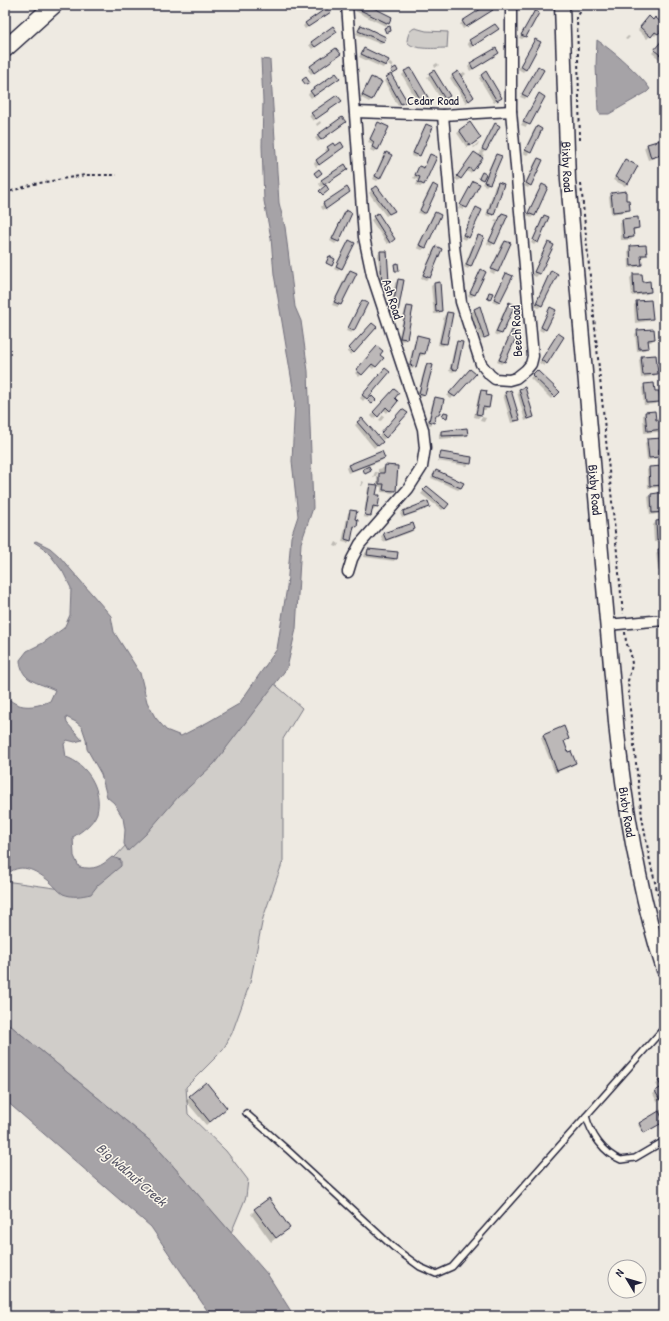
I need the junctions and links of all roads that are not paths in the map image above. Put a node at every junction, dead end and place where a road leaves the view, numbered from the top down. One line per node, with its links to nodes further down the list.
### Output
1 (54, 5): 5 (main road)
2 (346, 5): 7 (street, Ash Road)
3 (511, 5): 6 (street, Beech Road)
4 (562, 5): 11 (street, Bixby Road)
5 (5, 49)
6 (512, 111): 8 (street, Cedar Road); 8 (street, Beech Road)
7 (356, 112): 8 (street, Cedar Road); 9 (street, Ash Road)
8 (443, 115)
9 (348, 572)
10 (664, 620): 11 (street)
11 (607, 624): 12 (street, Bixby Road)
12 (664, 970)
13 (664, 1028): 15 (lane)
14 (246, 1113): 15 (lane)
15 (586, 1116): 16 (lane)
16 (664, 1142)

